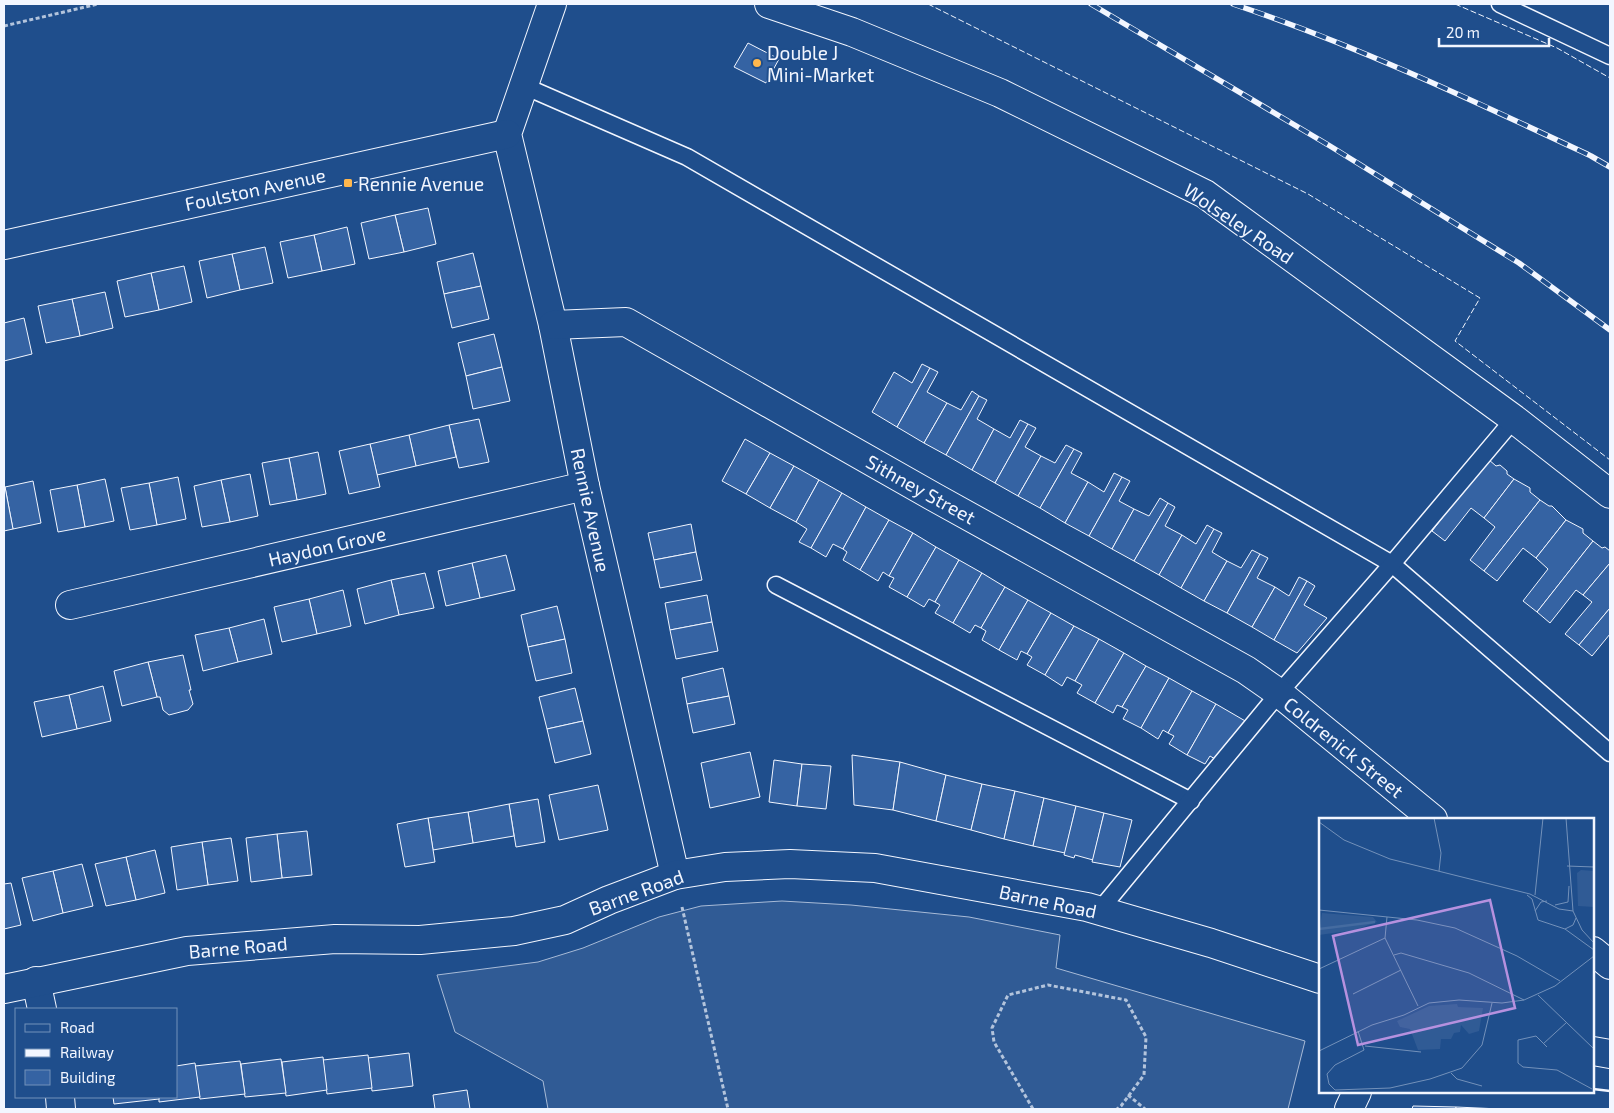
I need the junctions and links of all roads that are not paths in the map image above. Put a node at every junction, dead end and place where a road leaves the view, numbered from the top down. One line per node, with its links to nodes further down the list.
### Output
1 (552, 4): 5 (street)
2 (769, 4): 9 (street, Wolseley Road)
3 (1500, 4): 4 (lane)
4 (1610, 56)
5 (524, 86): 6 (street); 12 (lane)
6 (507, 134): 7 (street, Foulston Avenue); 8 (street, Rennie Avenue)
7 (4, 245)
8 (553, 325): 10 (street, Rennie Avenue); 15 (street, Sithney Street)
9 (1514, 420): 11 (street, Wolseley Road); 12 (lane)
10 (585, 486): 14 (street, Haydon Grove); 19 (street, Rennie Avenue)
11 (1610, 494)
12 (1392, 564): 15 (lane); 16 (lane)
13 (776, 585): 17 (lane)
14 (70, 605)
15 (1279, 693): 17 (lane); 18 (street, Coldrenick Street)
16 (1610, 753)
17 (1191, 801): 20 (lane)
18 (1431, 818)
19 (674, 875): 20 (street, Barne Road); 24 (street, Barne Road)
20 (1099, 911): 23 (street, Barne Road)
21 (1594, 952): 22 (street)
22 (1610, 965)
23 (1319, 979)
24 (36, 981): 25 (street, Barne Road); 26 (street)
25 (4, 989)
26 (42, 1008)
27 (1594, 1051): 28 (street)
28 (1610, 1054)
29 (1357, 1093): 30 (street)
30 (1349, 1109)

